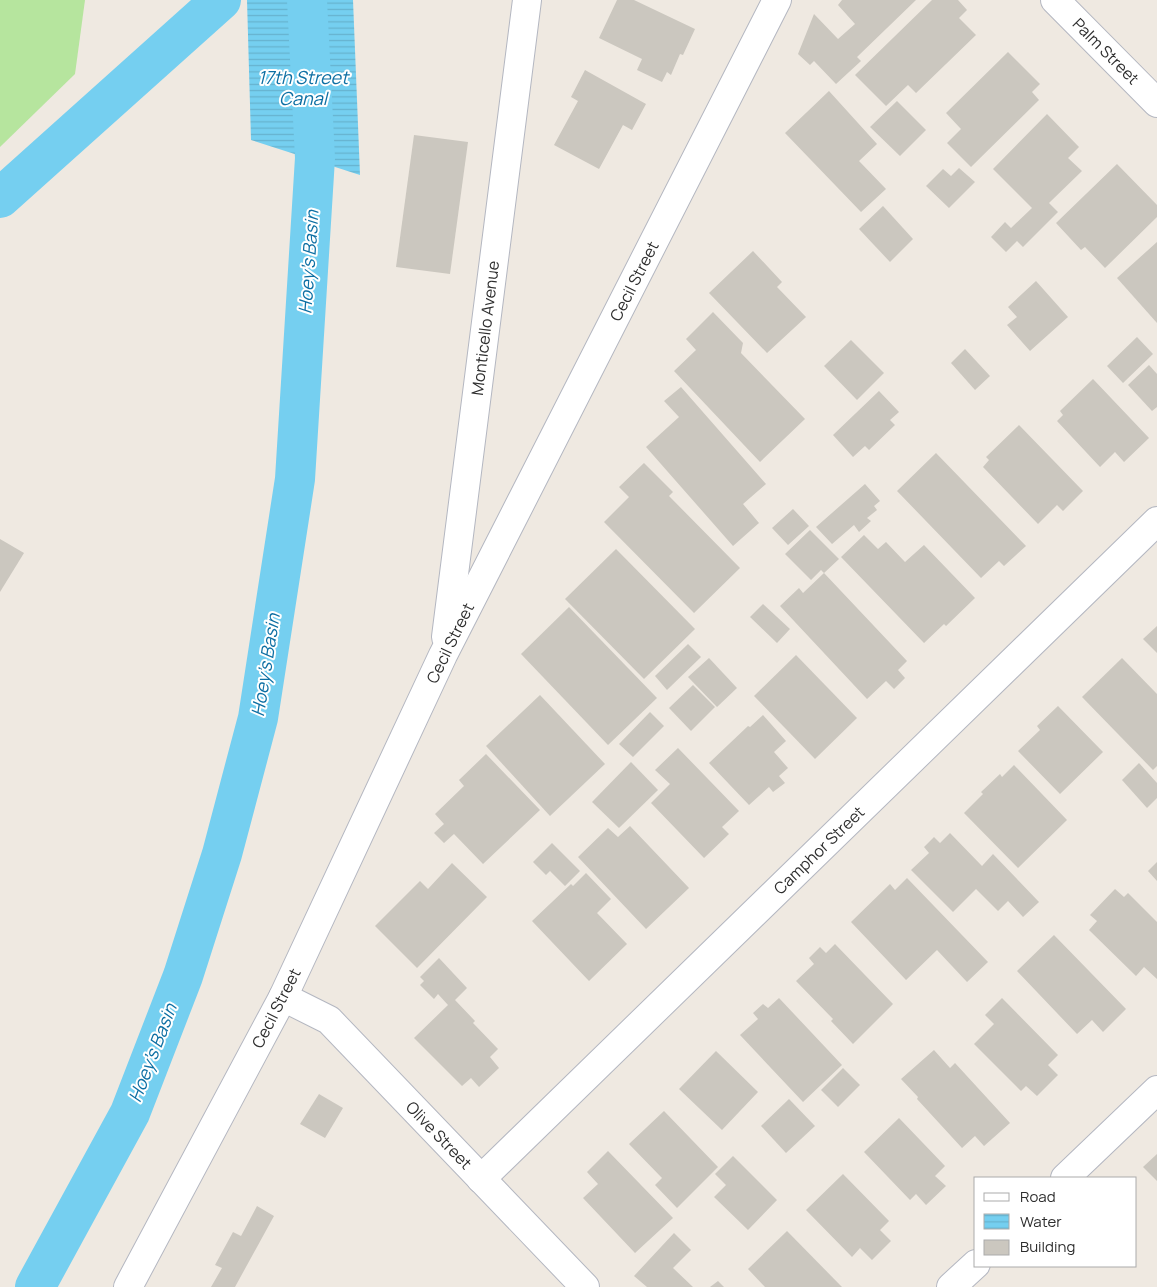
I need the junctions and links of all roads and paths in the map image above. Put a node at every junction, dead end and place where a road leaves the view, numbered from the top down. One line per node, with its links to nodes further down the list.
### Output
1 (527, 0): 6 (street, Monticello Avenue)
2 (777, 0): 6 (street, Cecil Street)
3 (1055, 0): 4 (street, Palm Street)
4 (1157, 103)
5 (1157, 521): 10 (street, Camphor Street)
6 (443, 655): 7 (street, Cecil Street)
7 (283, 996): 10 (street, Olive Street); 12 (street, Cecil Street)
8 (1157, 1090): 9 (street)
9 (1066, 1177)
10 (481, 1179): 13 (street, Olive Street)
11 (974, 1266): 14 (street)
12 (128, 1287)
13 (585, 1287)
14 (951, 1287)

